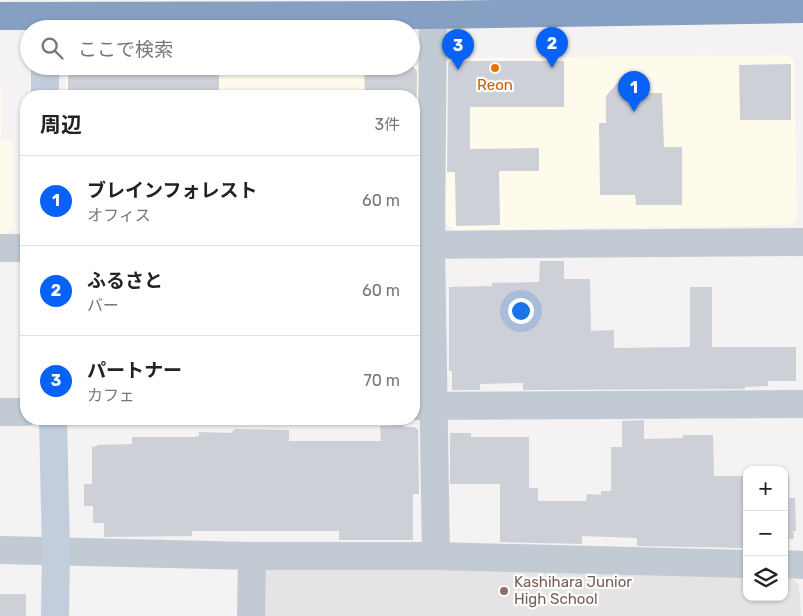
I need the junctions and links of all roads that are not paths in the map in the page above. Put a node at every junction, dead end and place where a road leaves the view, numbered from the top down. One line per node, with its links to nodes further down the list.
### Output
1 (803, 9): 2 (highway)
2 (433, 14): 3 (highway); 8 (street)
3 (44, 15): 4 (highway)
4 (0, 16)
5 (45, 75): 6 (street)
6 (46, 90)
7 (803, 242): 8 (street)
8 (422, 245): 12 (street)
9 (0, 248): 10 (street)
10 (20, 248)
11 (803, 404): 12 (street)
12 (424, 406): 19 (street)
13 (0, 412): 14 (street)
14 (20, 412)
15 (54, 425): 17 (street)
16 (0, 550): 17 (street)
17 (56, 550): 18 (street); 23 (street)
18 (252, 556): 19 (street); 24 (street)
19 (436, 556): 20 (street)
20 (743, 564)
21 (788, 564): 22 (street)
22 (803, 565)
23 (55, 616)
24 (251, 616)

